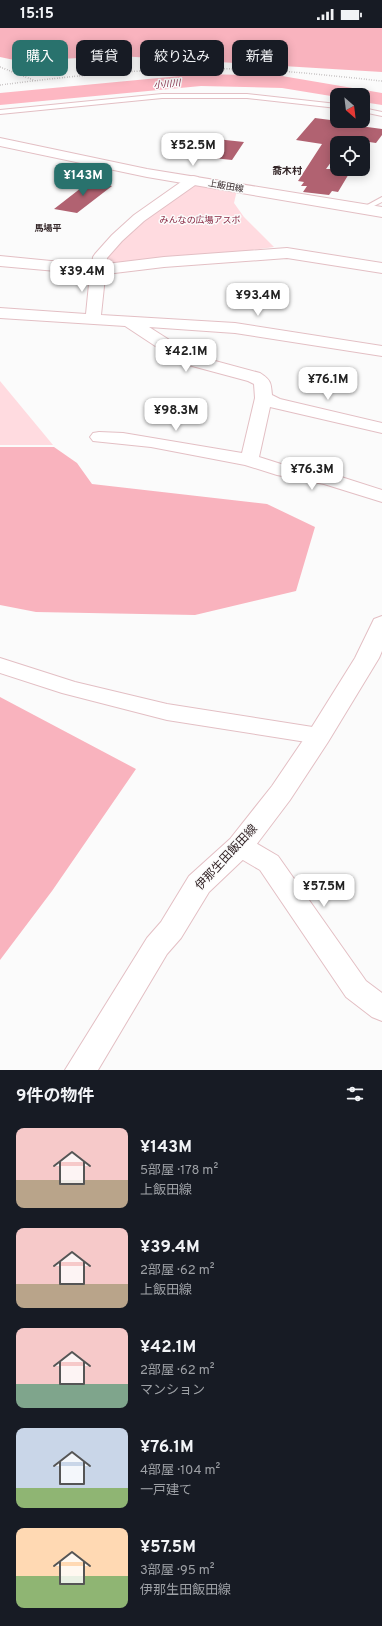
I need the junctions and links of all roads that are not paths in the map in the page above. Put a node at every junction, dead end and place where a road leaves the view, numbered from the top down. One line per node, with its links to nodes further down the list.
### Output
1 (330, 105): 3 (lane)
2 (370, 111): 4 (lane)
3 (0, 112)
4 (382, 114)
5 (0, 142): 6 (main road, 上飯田線)
6 (193, 180): 8 (main road, 上飯田線); 12 (street)
7 (382, 199): 8 (lane)
8 (364, 209): 9 (main road, 上飯田線)
9 (382, 212)
10 (0, 261): 12 (street)
11 (382, 268): 12 (main road)
12 (98, 270): 14 (street)
13 (0, 313): 14 (street)
14 (93, 319): 15 (street)
15 (129, 322): 16 (street); 17 (street)
16 (382, 351)
17 (264, 398): 18 (street); 20 (street)
18 (382, 428)
19 (99, 437): 20 (street)
20 (249, 460): 21 (street)
21 (382, 496)
22 (382, 624): 24 (main road, 伊那生田飯田線)
23 (0, 665): 24 (street)
24 (319, 736): 25 (main road, 伊那生田飯田線)
25 (240, 846): 26 (street); 27 (main road, 伊那生田飯田線)
26 (382, 1008)
27 (81, 1070)

